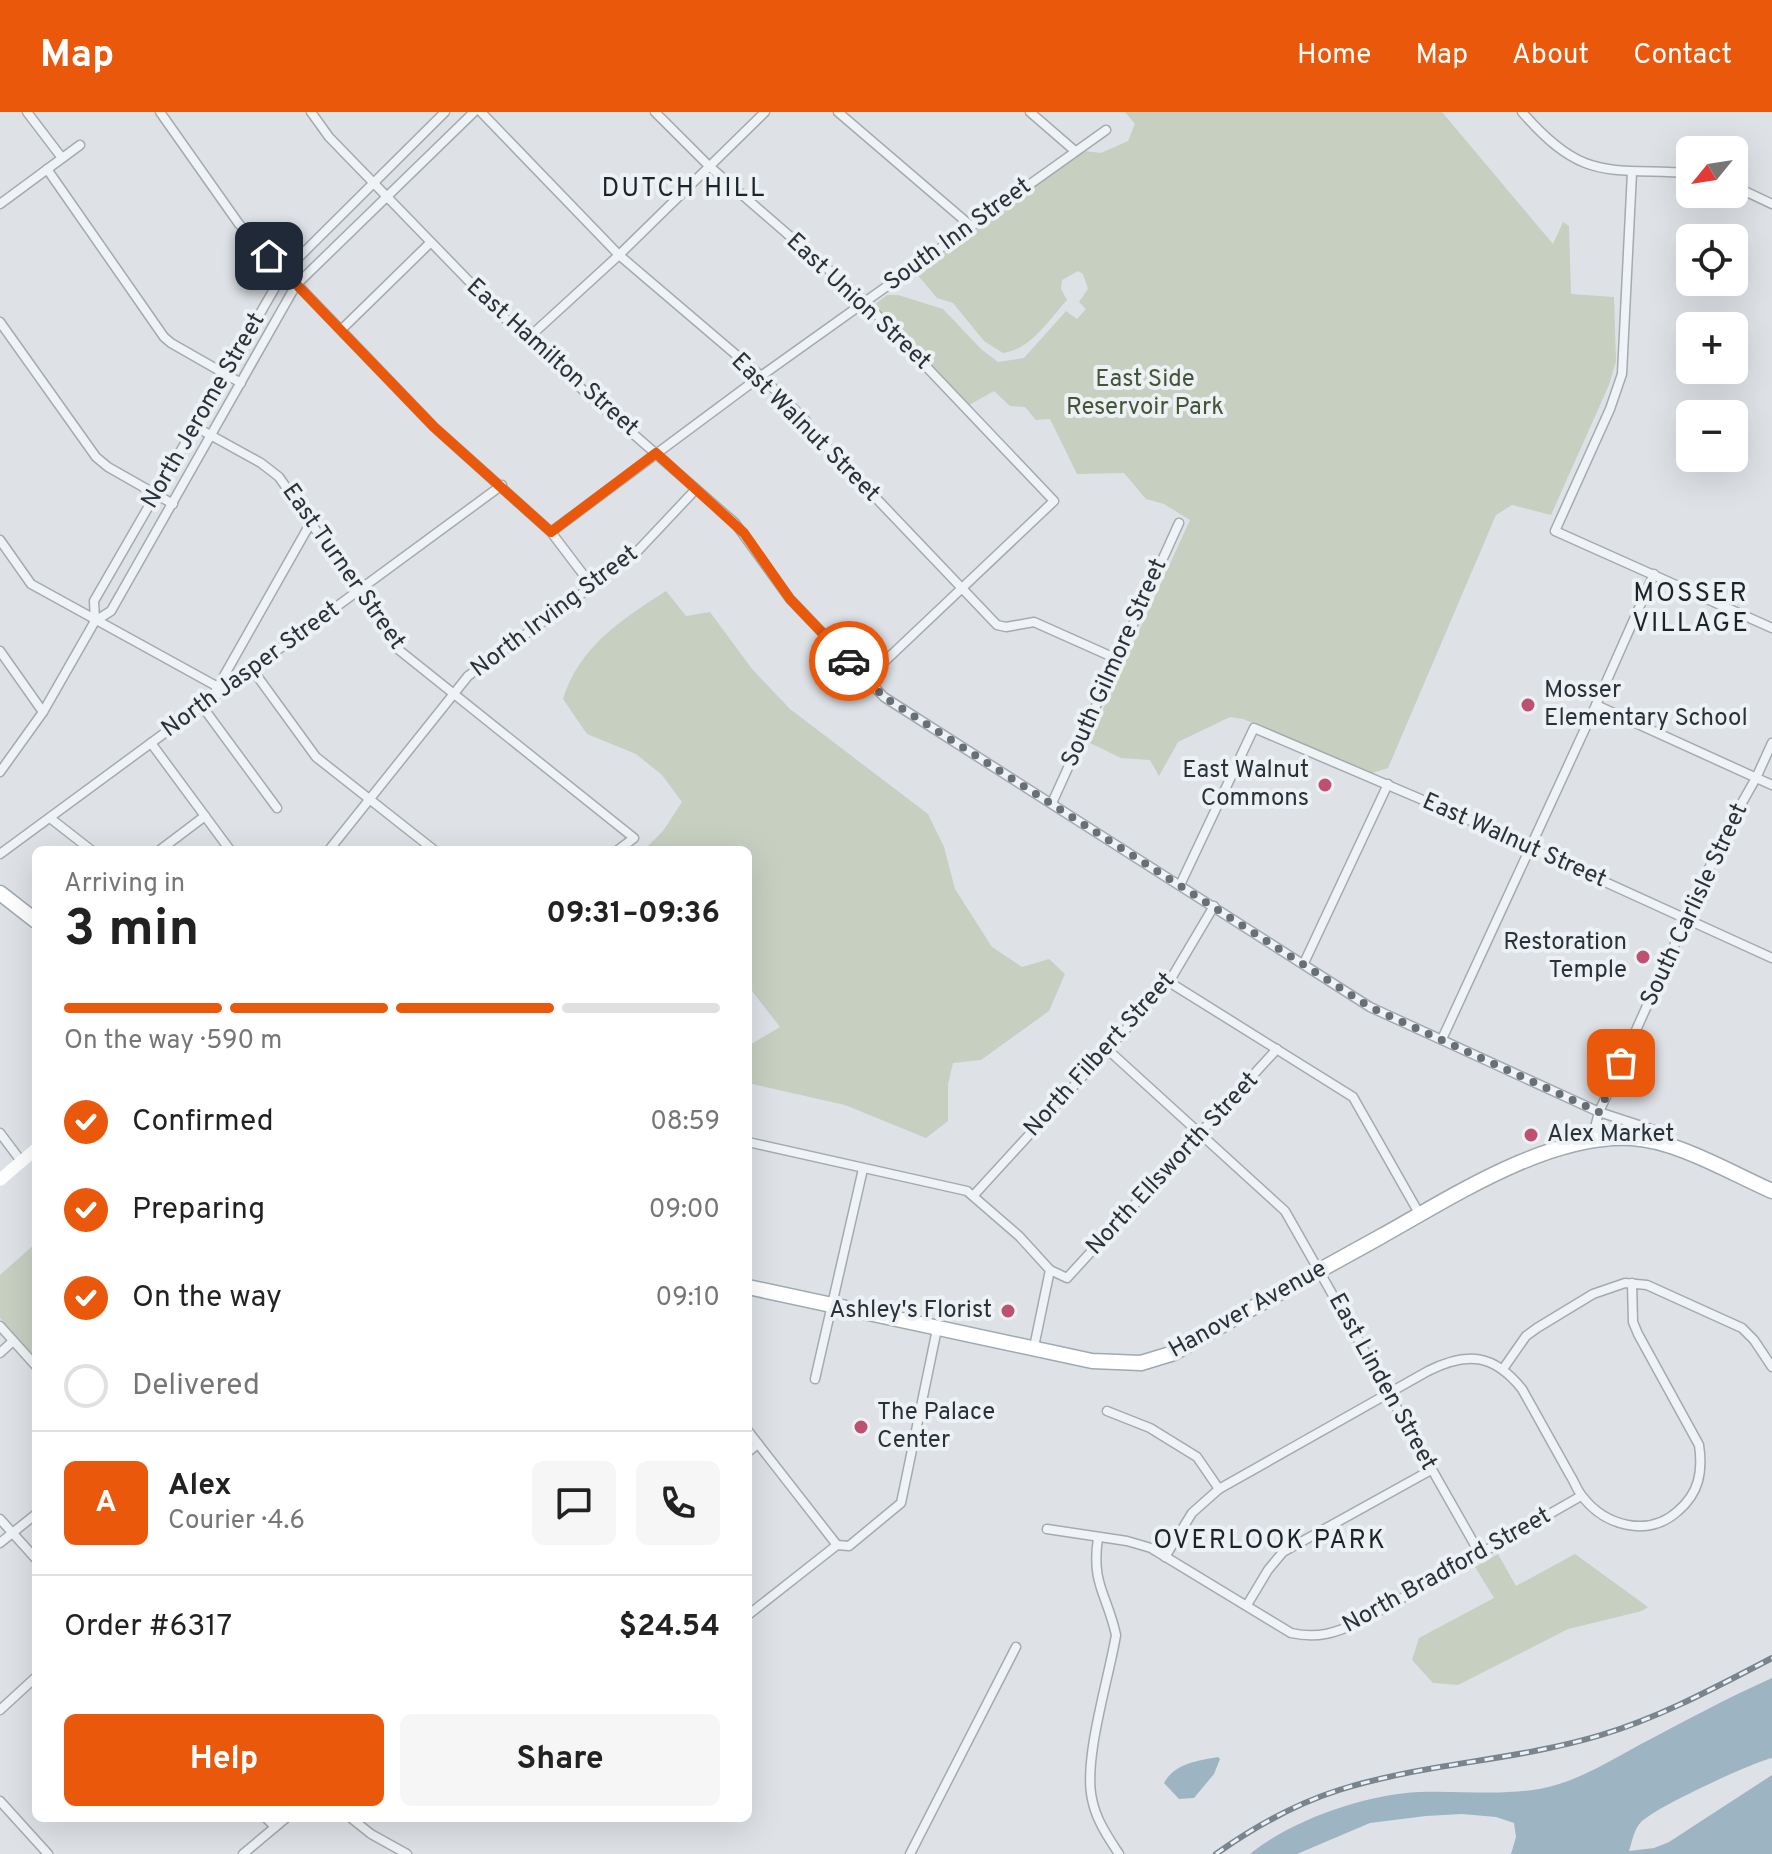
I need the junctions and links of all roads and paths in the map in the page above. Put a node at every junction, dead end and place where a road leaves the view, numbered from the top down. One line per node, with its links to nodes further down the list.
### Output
1 (27, 112): 15 (street)
2 (160, 112): 28 (street)
3 (311, 112): 20 (street, East Hamilton Street)
4 (445, 112): 20 (street, North Jerome Street)
5 (474, 112): 22 (street, North Jerome Street)
6 (481, 112): 27 (street, East Walnut Street)
7 (655, 112): 16 (street, East Union Street)
8 (765, 112): 16 (street)
9 (838, 112): 25 (street)
10 (1030, 112): 14 (street)
11 (1522, 112): 18 (street)
12 (1106, 130): 14 (street, South Inn Street)
13 (80, 145): 15 (street)
14 (1075, 151): 25 (street, South Inn Street)
15 (62, 158): 17 (street)
16 (709, 166): 27 (street); 30 (street, East Union Street)
17 (47, 169): 23 (street); 34 (street)
18 (1632, 172): 19 (street); 48 (street)
19 (1676, 173)
20 (373, 182): 22 (street, East Hamilton Street); 28 (street, North Jerome Street)
21 (1748, 193): 24 (street)
22 (387, 196): 26 (street, East Hamilton Street); 29 (street, North Jerome Street)
23 (0, 204)
24 (1772, 204)
25 (971, 226): 30 (street, South Inn Street)
26 (430, 243): 32 (street); 33 (street, East Hamilton Street)
27 (619, 255): 33 (street); 35 (street, East Walnut Street)
28 (284, 272): 29 (street); 34 (street, North Jerome Street)
29 (296, 285): 32 (street); 36 (street, North Jerome Street)
30 (865, 302): 35 (street, South Inn Street); 50 (street, East Union Street)
31 (0, 322): 42 (street)
32 (341, 330): 40 (street)
33 (526, 340): 39 (street, East Hamilton Street)
34 (224, 373): 36 (street); 37 (street, North Jerome Street)
35 (761, 376): 39 (street, South Inn Street); 50 (street, East Walnut Street)
36 (241, 383): 38 (street, North Jerome Street)
37 (194, 426): 38 (street, East Turner Street); 42 (street, North Jerome Street)
38 (212, 435): 43 (street, North Jerome Street); 45 (street, East Turner Street)
39 (656, 453): 41 (street, East Hamilton Street); 46 (street, South Inn Street)
40 (502, 485): 46 (street); 51 (street, North Jasper Street)
41 (696, 489): 49 (street, North Irving Street); 57 (street, East Hamilton Street)
42 (156, 495): 43 (street); 52 (street, North Jerome Street)
43 (173, 504): 52 (street, North Jerome Street)
44 (1179, 523): 55 (street, South Gilmore Street)
45 (310, 524): 51 (street, East Turner Street); 58 (street)
46 (551, 532): 49 (street)
47 (0, 540): 52 (street)
48 (1654, 574): 53 (street); 61 (street)
49 (592, 586): 59 (street, North Irving Street)
50 (961, 589): 55 (street, East Walnut Street); 57 (street)
51 (357, 592): 56 (street, North Jasper Street); 59 (street, East Turner Street)
52 (95, 621): 58 (street); 62 (street, North Jerome Street)
53 (1772, 628)
54 (0, 651): 62 (street)
55 (1117, 659): 70 (street, South Gilmore Street)
56 (252, 669): 60 (street, North Jasper Street); 69 (street)
57 (866, 679): 70 (street, East Hamilton Street)
58 (218, 687): 60 (street)
59 (452, 693): 69 (street, North Irving Street); 79 (street, East Turner Street)
60 (206, 704): 63 (street, North Jasper Street); 71 (street)
61 (1596, 705): 66 (street); 80 (street)
62 (43, 712): 65 (street, North Jerome Street)
63 (151, 743): 72 (street); 73 (street, North Jasper Street)
64 (1772, 743): 66 (street, South Carlisle Street)
65 (0, 772)
66 (1756, 778): 68 (street); 86 (street, South Carlisle Street)
67 (1388, 784): 80 (street, East Walnut Street); 82 (street, East Walnut Street); 88 (street)
68 (1772, 785)
69 (369, 799): 77 (street, North Irving Street); 78 (street)
70 (1052, 803): 82 (street, East Hamilton Street)
71 (277, 808)
72 (205, 816): 75 (street); 76 (street)
73 (50, 818): 74 (street); 81 (street, North Jasper Street)
74 (86, 846)
75 (165, 846)
76 (227, 846)
77 (332, 846)
78 (429, 846)
79 (623, 846)
80 (1530, 847): 86 (street, East Walnut Street); 90 (street)
81 (0, 854)
82 (1180, 885): 84 (street, East Hamilton Street)
83 (0, 893): 85 (main road)
84 (1214, 906): 88 (street, East Hamilton Street); 89 (street, North Filbert Street)
85 (32, 918)
86 (1687, 919): 87 (street, East Walnut Street); 93 (street, South Carlisle Street)
87 (1772, 958)
88 (1304, 963): 90 (street, East Hamilton Street)
89 (1169, 982): 91 (street, North Filbert Street); 92 (street)
90 (1442, 1039): 93 (street, East Hamilton Street)
91 (1107, 1049): 95 (street, East Linden Street); 104 (street, North Filbert Street)
92 (1277, 1049): 95 (street, North Ellsworth Street); 105 (street)
93 (1599, 1112): 96 (street, South Carlisle Street); 98 (street, East Hamilton Street)
94 (0, 1133): 100 (street)
95 (1200, 1134): 106 (street, North Ellsworth Street); 107 (street, East Linden Street)
96 (1592, 1139): 98 (main road, Hanover Avenue); 105 (main road, Hanover Avenue)
97 (752, 1143): 101 (street)
98 (1679, 1150): 103 (main road, East Hamilton Street)
99 (32, 1152): 100 (main road)
100 (21, 1161): 102 (main road)
101 (863, 1169): 104 (street); 110 (street)
102 (0, 1180)
103 (1772, 1191)
104 (974, 1195): 106 (street)
105 (1420, 1215): 107 (main road, Hanover Avenue)
106 (1050, 1270): 114 (street)
107 (1319, 1270): 114 (main road, Hanover Avenue); 120 (street, East Linden Street)
108 (1632, 1283): 117 (street); 118 (street); 127 (street)
109 (752, 1288): 110 (main road, Hanover Avenue)
110 (832, 1306): 112 (main road, Hanover Avenue); 119 (street)
111 (0, 1326): 113 (street)
112 (937, 1329): 114 (main road, Hanover Avenue); 134 (street)
113 (13, 1341): 115 (street); 116 (street)
114 (1034, 1347)
115 (0, 1353)
116 (32, 1362)
117 (1772, 1367)
118 (1503, 1369): 120 (street); 127 (street)
119 (815, 1379)
120 (1389, 1393): 125 (street, East Linden Street); 126 (street)
121 (1107, 1411): 126 (street)
122 (752, 1436): 123 (street)
123 (758, 1444): 124 (street); 134 (street)
124 (752, 1449)
125 (1431, 1470): 135 (street, East Linden Street); 138 (street)
126 (1219, 1489): 137 (street)
127 (1581, 1496): 135 (street, North Bradford Street)
128 (32, 1517): 131 (street)
129 (0, 1519): 131 (street)
130 (1047, 1529): 132 (street)
131 (12, 1533): 133 (street); 136 (street)
132 (1098, 1538): 137 (street); 152 (street)
133 (0, 1543)
134 (837, 1545): 139 (street)
135 (1480, 1554): 138 (street, North Bradford Street)
136 (32, 1555)
137 (1165, 1557): 138 (street)
138 (1247, 1605)
139 (752, 1612)
140 (1016, 1647): 151 (street)
141 (32, 1681): 142 (street)
142 (0, 1710)
143 (0, 1801): 148 (street)
144 (270, 1822): 147 (street)
145 (281, 1822): 147 (street)
146 (356, 1822): 150 (street)
147 (275, 1827): 149 (street)
148 (48, 1854)
149 (243, 1854)
150 (407, 1854)
151 (910, 1854)
152 (1119, 1854)

